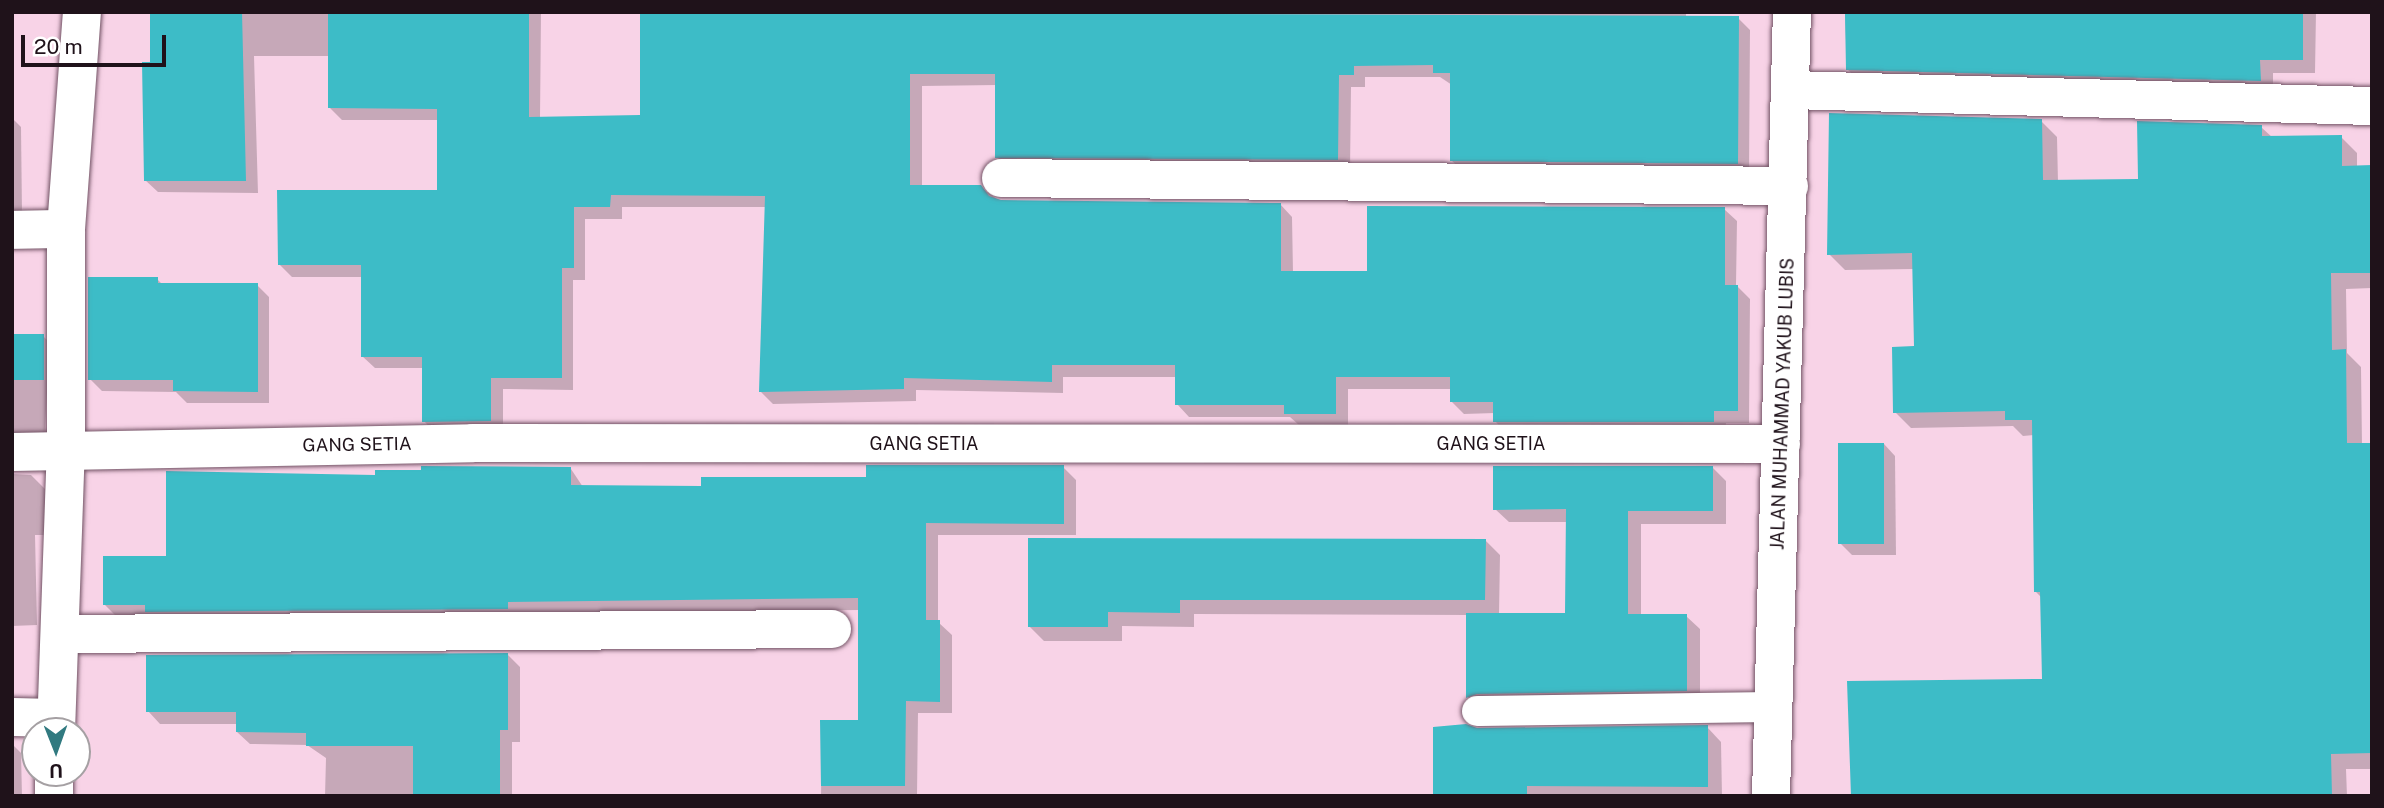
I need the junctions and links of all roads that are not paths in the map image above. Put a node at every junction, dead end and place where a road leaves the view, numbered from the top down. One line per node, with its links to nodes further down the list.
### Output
1 (82, 12): 7 (street)
2 (1791, 12): 3 (street, JALAN MUHAMMAD YAKUB LUBIS)
3 (1791, 90): 4 (street); 6 (street, JALAN MUHAMMAD YAKUB LUBIS)
4 (2372, 106)
5 (1001, 178): 6 (street)
6 (1789, 186): 9 (street, JALAN MUHAMMAD YAKUB LUBIS)
7 (66, 229): 8 (street); 10 (street)
8 (12, 230)
9 (1781, 444): 10 (street, GANG SETIA); 14 (street, JALAN MUHAMMAD YAKUB LUBIS)
10 (66, 451): 11 (street, GANG SETIA); 13 (street)
11 (12, 452)
12 (832, 629): 13 (street)
13 (60, 634): 16 (street)
14 (1774, 707): 15 (lane); 17 (street, JALAN MUHAMMAD YAKUB LUBIS)
15 (1477, 711)
16 (56, 717)
17 (1770, 796)

